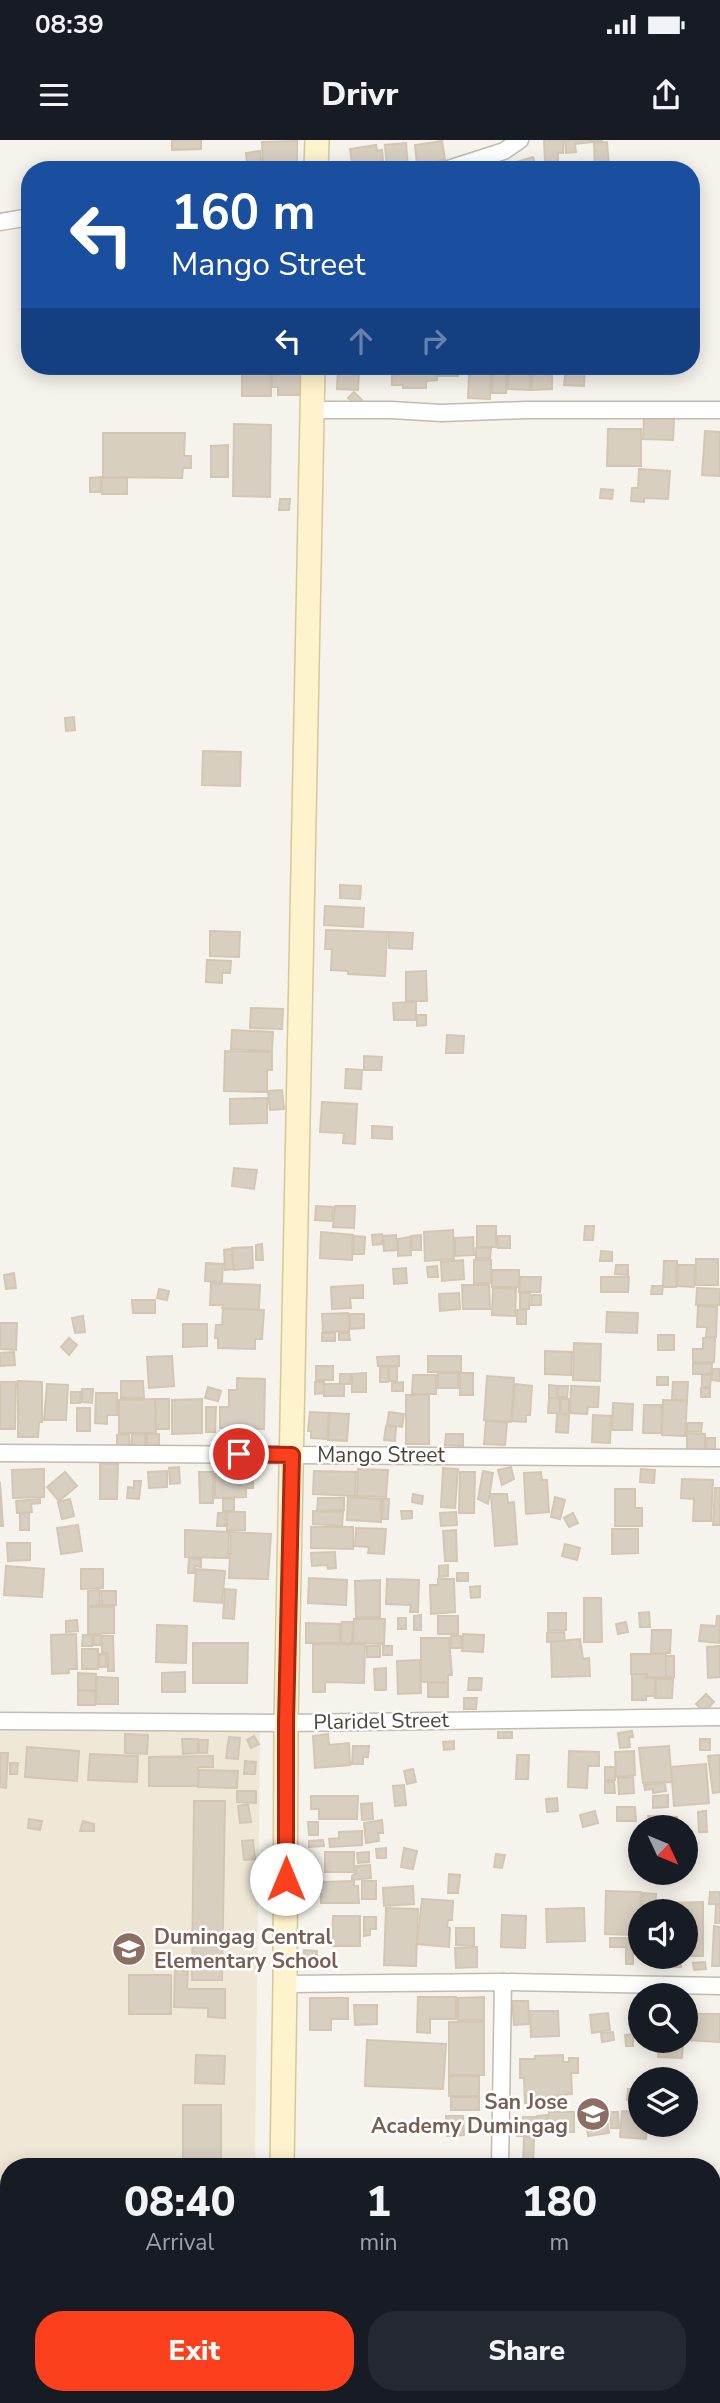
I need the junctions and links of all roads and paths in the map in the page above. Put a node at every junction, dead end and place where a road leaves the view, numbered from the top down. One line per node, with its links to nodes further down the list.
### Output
1 (317, 140): 3 (main road)
2 (520, 140): 4 (street)
3 (316, 161)
4 (473, 161)
5 (21, 218): 6 (street)
6 (0, 222)
7 (313, 375): 8 (main road)
8 (313, 410): 9 (street); 11 (main road)
9 (720, 410)
10 (0, 1453): 11 (street, Mango Street)
11 (292, 1455): 12 (street, Mango Street); 15 (main road)
12 (720, 1458)
13 (720, 1717): 15 (street, Plaridel Street)
14 (0, 1721): 15 (street, Plaridel Street)
15 (286, 1723): 17 (main road)
16 (503, 1982): 17 (street); 18 (street); 20 (street)
17 (285, 1983): 19 (main road)
18 (720, 1986)
19 (282, 2158)
20 (500, 2158)

